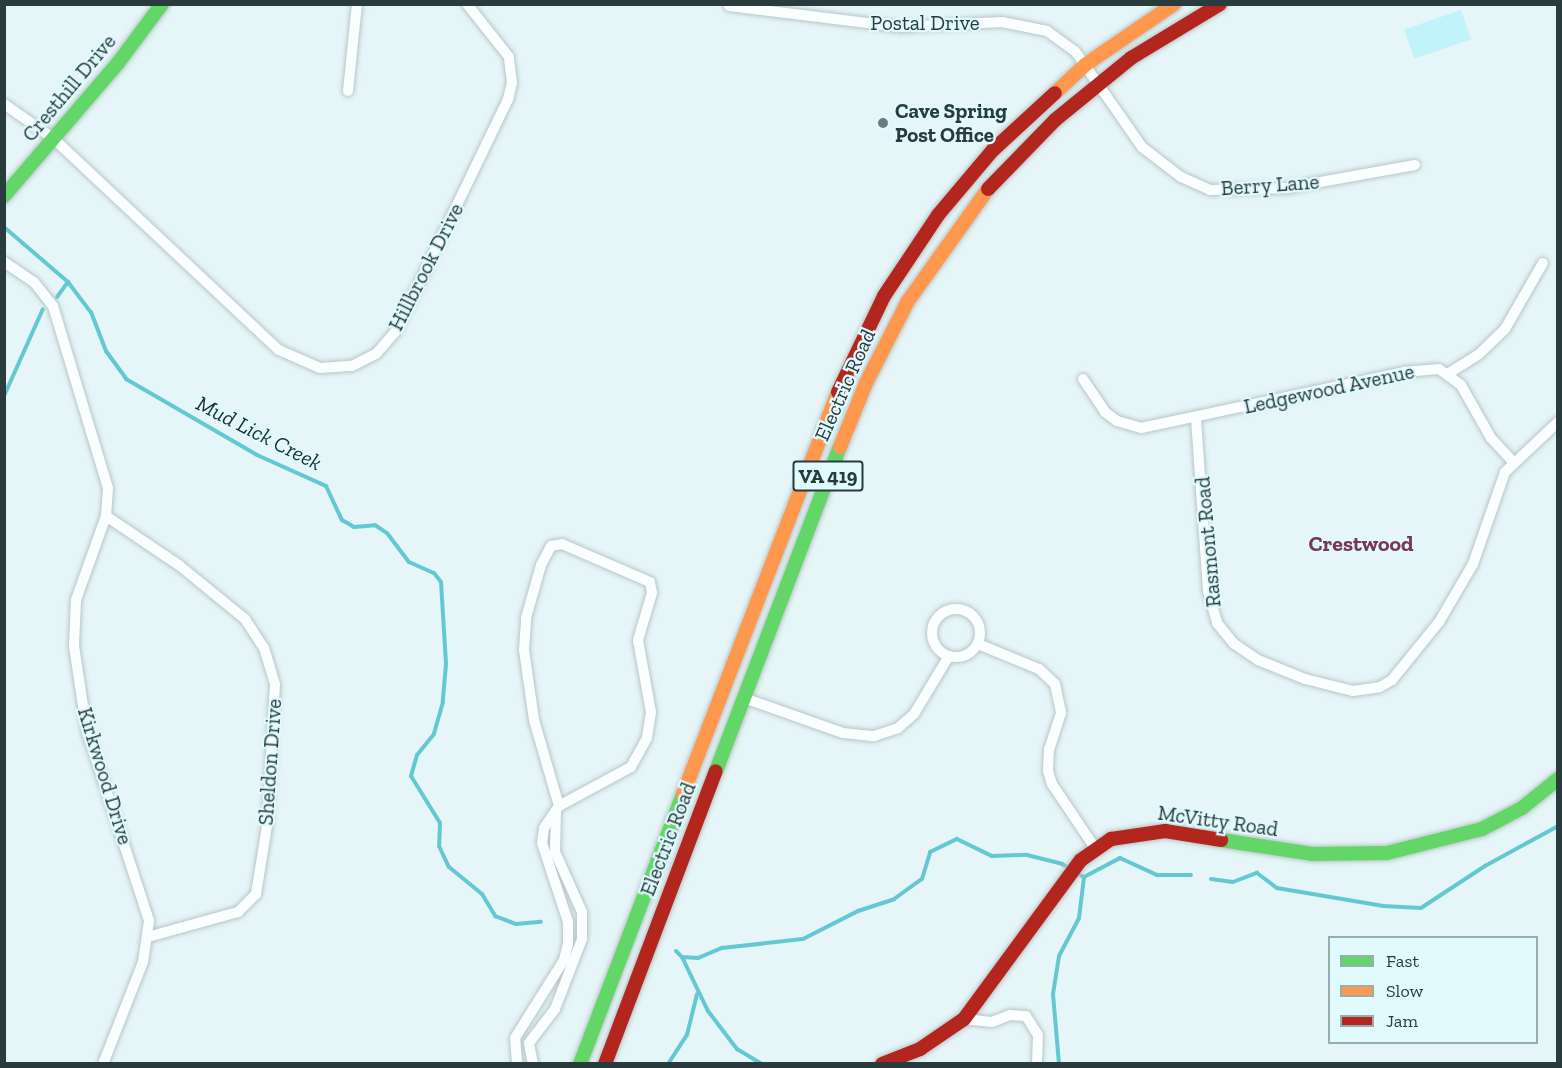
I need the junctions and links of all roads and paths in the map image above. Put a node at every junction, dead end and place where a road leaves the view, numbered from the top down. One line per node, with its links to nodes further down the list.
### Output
1 (162, 4): 11 (main road, Cresthill Drive)
2 (357, 4): 9 (street)
3 (467, 4): 11 (street, Hillbrook Drive)
4 (1174, 4): 7 (main road, Electric Road / VA 419)
5 (1220, 4): 8 (main road, Electric Road / VA 419)
6 (729, 6): 7 (street, Postal Drive)
7 (1085, 65): 8 (street, Postal Drive); 33 (main road, Electric Road / VA 419)
8 (1098, 83): 12 (street, Berry Lane); 24 (main road, Electric Road / VA 419)
9 (348, 91)
10 (4, 104): 11 (street, Hillbrook Drive)
11 (54, 139): 13 (main road, Cresthill Drive)
12 (1415, 165)
13 (4, 196)
14 (4, 262): 21 (street, Kirkwood Drive)
15 (1543, 263): 16 (street)
16 (1449, 373): 18 (street, Ledgewood Avenue); 20 (street)
17 (1083, 379): 18 (street, Ledgewood Avenue)
18 (1196, 419): 20 (street, Rasmont Road)
19 (1557, 422): 20 (street, Rasmont Road)
20 (1513, 462)
21 (106, 516): 28 (street, Kirkwood Drive); 28 (street, Sheldon Drive)
22 (978, 644): 23 (street); 23 (street); 27 (street)
23 (948, 656): 24 (street)
24 (744, 698): 34 (main road, Electric Road / VA 419)
25 (1557, 779): 27 (main road, McVitty Road)
26 (559, 806): 26 (street); 31 (street); 32 (street)
27 (1095, 848): 29 (main road, McVitty Road)
28 (148, 938): 30 (street, Kirkwood Drive)
29 (964, 1019): 35 (main road, McVitty Road); 36 (street)
30 (103, 1064)
31 (518, 1064)
32 (533, 1064)
33 (580, 1064)
34 (605, 1064)
35 (882, 1064)
36 (1036, 1064)

